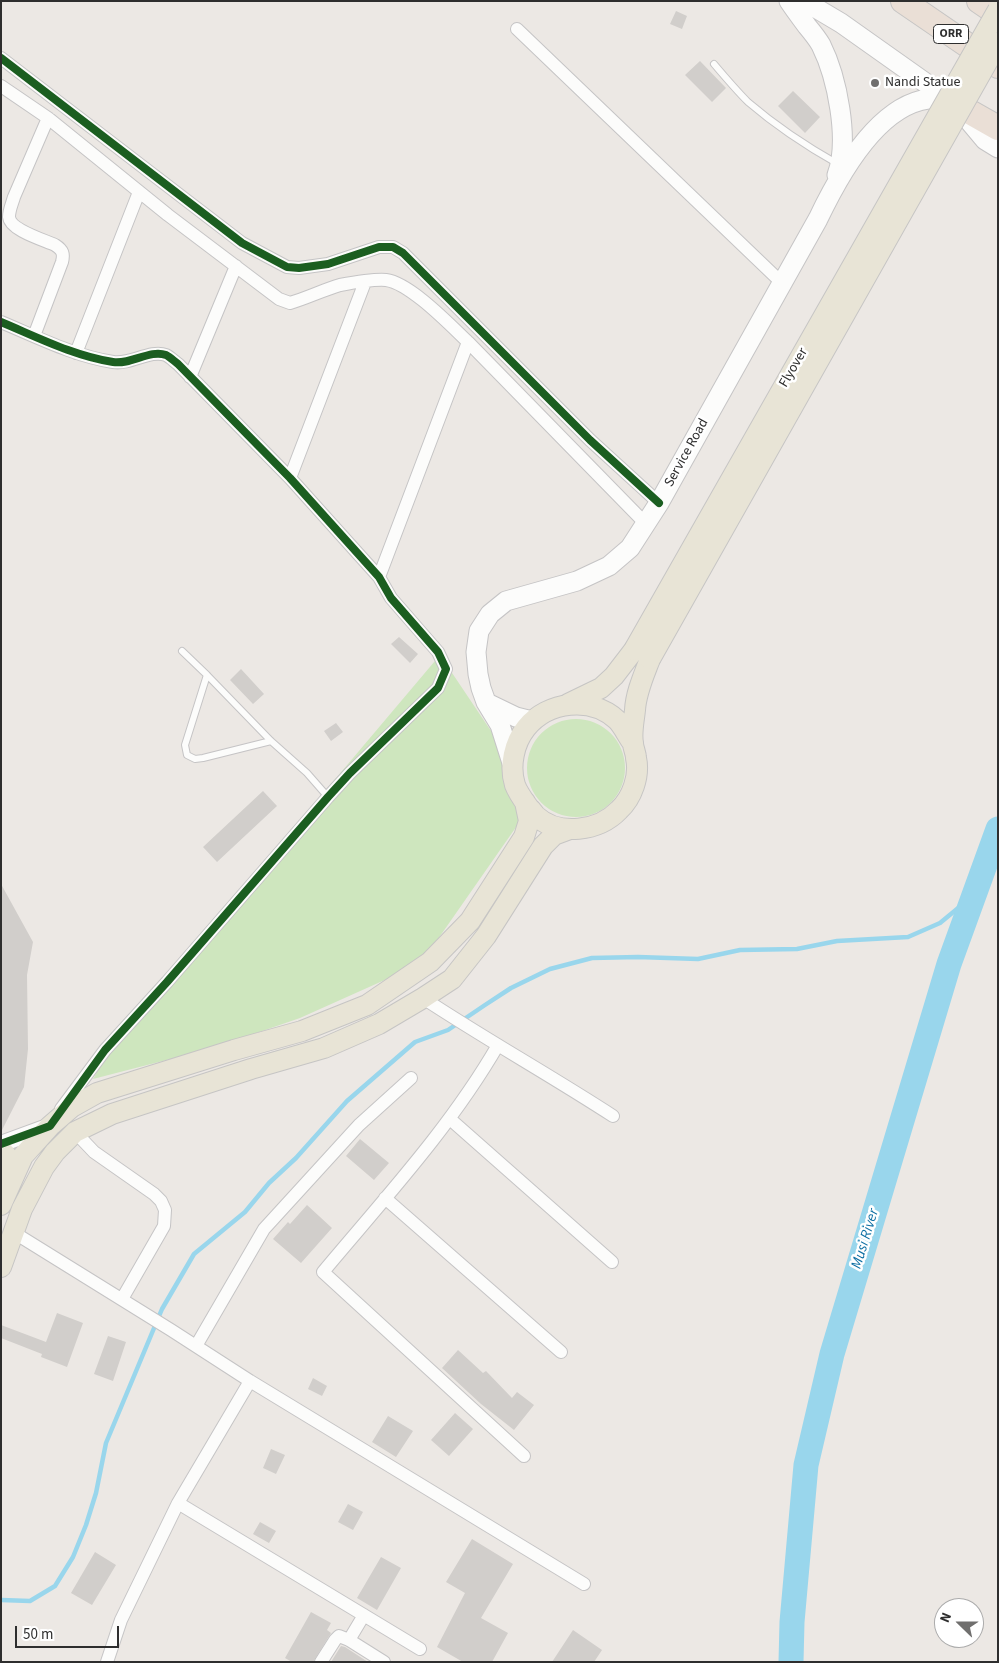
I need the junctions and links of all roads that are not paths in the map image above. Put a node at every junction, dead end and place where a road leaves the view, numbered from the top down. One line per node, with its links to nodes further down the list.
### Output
1 (789, 1): 17 (main road, Service Road)
2 (804, 1): 13 (main road)
3 (903, 1): 11 (highway, ORR)
4 (979, 1): 6 (highway)
5 (998, 10): 34 (main road, Flyover, bridge)
6 (998, 14)
7 (517, 29): 23 (street)
8 (998, 43): 34 (main road, Flyover, bridge)
9 (1, 58): 30 (street)
10 (714, 64): 17 (lane)
11 (998, 66)
12 (1, 86): 14 (street)
13 (954, 103): 15 (highway); 16 (main road); 18 (main road, Service Road)
14 (48, 118): 19 (street); 20 (street)
15 (998, 128)
16 (998, 148)
17 (841, 165): 18 (main road, Service Road)
18 (833, 188): 23 (main road, Service Road)
19 (139, 192): 21 (street); 27 (street)
20 (6, 206): 25 (street)
21 (236, 266): 22 (street); 28 (street)
22 (365, 282): 26 (street); 29 (street)
23 (782, 283): 30 (main road, Service Road)
24 (1, 322): 25 (street)
25 (34, 336): 27 (street)
26 (468, 342): 31 (street); 32 (street)
27 (76, 352): 28 (street)
28 (190, 377): 29 (street)
29 (290, 478): 32 (street)
30 (659, 503): 31 (main road, Service Road)
31 (646, 524): 36 (main road, Service Road)
32 (379, 577): 42 (street)
33 (182, 651): 35 (lane)
34 (642, 654): 37 (main road, Flyover); 40 (main road, Flyover)
35 (207, 675): 39 (lane); 39 (lane)
36 (486, 702): 38 (main road); 41 (main road, Service Road)
37 (568, 704): 38 (main road); 40 (main road)
38 (532, 721): 41 (main road)
39 (271, 742): 42 (lane)
40 (632, 742): 44 (main road)
41 (512, 763): 43 (main road)
42 (328, 797): 50 (street)
43 (525, 802): 44 (main road); 50 (main road)
44 (570, 829): 45 (main road)
45 (423, 998): 46 (street); 51 (main road)
46 (498, 1045): 48 (street); 49 (street)
47 (411, 1078): 60 (street)
48 (613, 1116)
49 (450, 1119): 55 (street); 57 (street)
50 (50, 1126): 52 (street); 54 (main road)
51 (76, 1132): 56 (main road); 59 (street)
52 (1, 1144)
53 (1, 1150): 54 (main road)
54 (5, 1197)
55 (385, 1198): 61 (street); 63 (street)
56 (13, 1232): 58 (main road); 59 (street)
57 (612, 1262)
58 (1, 1267)
59 (122, 1299): 60 (street)
60 (196, 1346): 62 (street)
61 (561, 1352)
62 (250, 1380): 64 (street); 65 (street)
63 (524, 1456)
64 (178, 1503): 66 (street); 69 (street)
65 (584, 1584)
66 (364, 1615): 67 (street); 68 (street)
67 (349, 1640): 70 (street); 71 (street)
68 (420, 1649)
69 (107, 1662)
70 (322, 1662)
71 (384, 1662)

